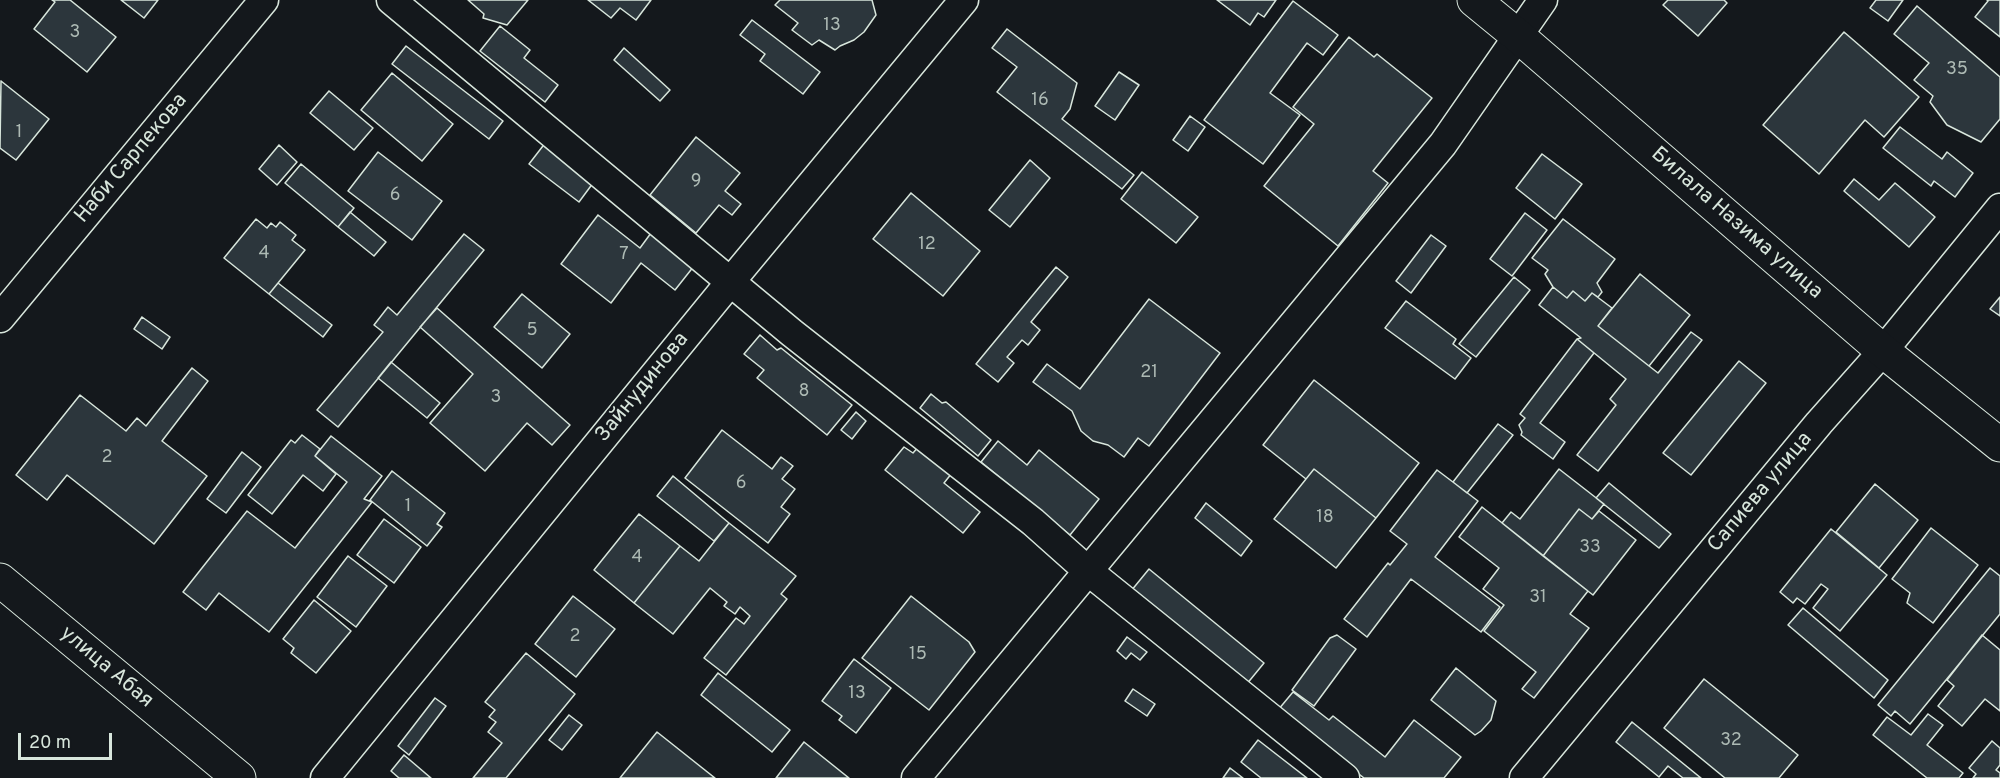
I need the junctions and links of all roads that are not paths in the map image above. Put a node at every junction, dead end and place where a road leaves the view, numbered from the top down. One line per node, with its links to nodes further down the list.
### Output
1 (264, 0): 9 (street, Наби Сарпекова)
2 (391, 0): 8 (street)
3 (964, 0): 8 (street, Зайнудинова)
4 (1474, 0): 6 (street, Билала Назима улица)
5 (1543, 0): 6 (street)
6 (1518, 36): 10 (street, Билала Назима улица); 12 (street)
7 (2000, 208): 10 (street, Сапиева улица)
8 (731, 281): 12 (street); 15 (street, Зайнудинова)
9 (0, 318)
10 (1883, 351): 11 (street, Билала Назима улица); 18 (street, Сапиева улица)
11 (2000, 445)
12 (1088, 571): 16 (street); 17 (street)
13 (0, 580): 14 (street, улица Абая)
14 (239, 778)
15 (325, 778)
16 (916, 778)
17 (1345, 778)
18 (1524, 778)

